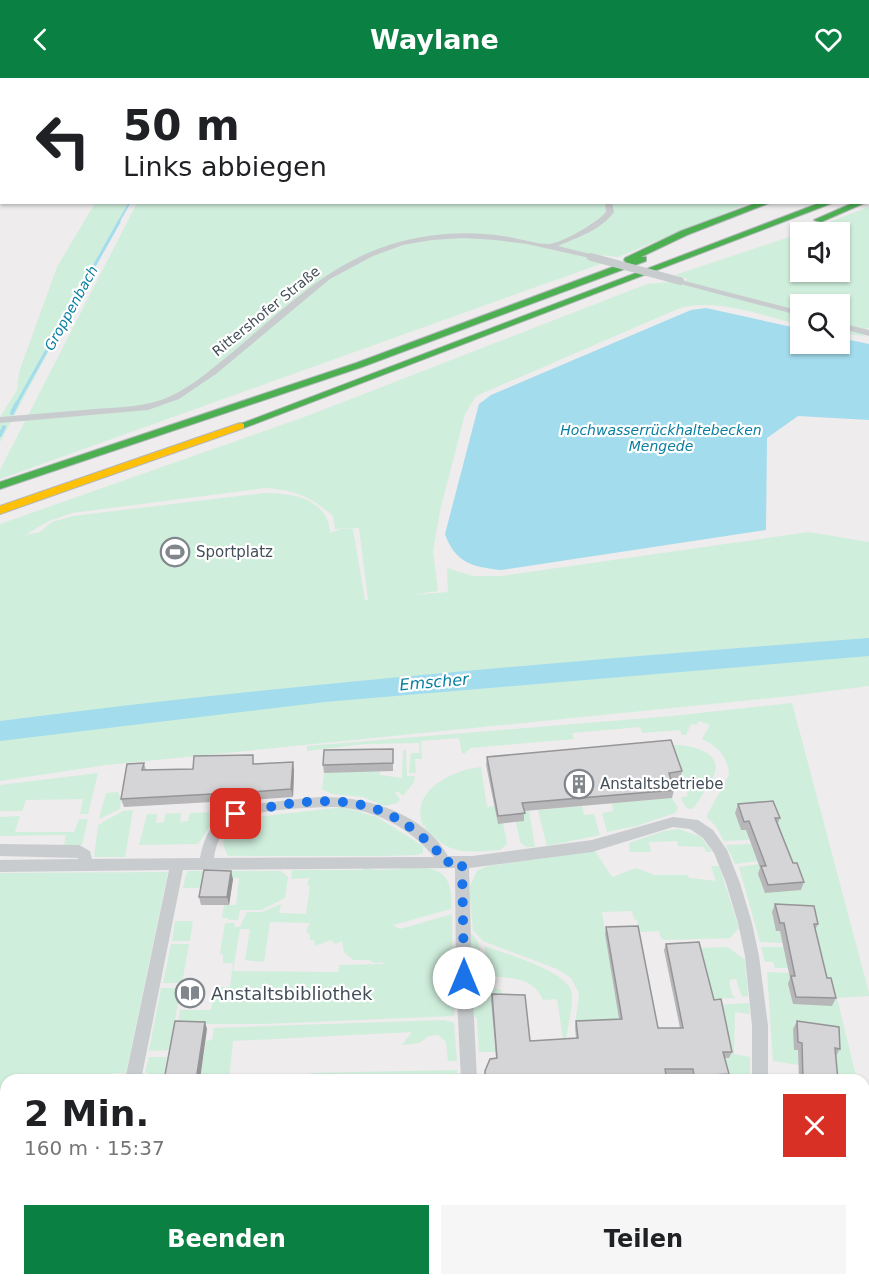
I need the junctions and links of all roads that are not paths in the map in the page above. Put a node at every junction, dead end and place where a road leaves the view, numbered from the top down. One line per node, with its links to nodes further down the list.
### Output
1 (608, 204): 6 (street)
2 (763, 204): 8 (highway)
3 (790, 204): 8 (highway)
4 (826, 204): 7 (highway)
5 (858, 204): 7 (highway)
6 (552, 246): 9 (street, Rittershofer Straße, bridge); 12 (street, Rittershofer Straße)
7 (680, 260): 14 (highway)
8 (595, 276): 13 (highway)
9 (790, 311)
10 (850, 328): 11 (street)
11 (869, 333)
12 (0, 420)
13 (0, 486)
14 (0, 510)
15 (0, 850): 20 (street)
16 (444, 862): 17 (street); 18 (street); 18 (street)
17 (462, 862): 23 (street); 24 (street)
18 (206, 863): 19 (street)
19 (177, 864): 20 (street); 22 (street)
20 (85, 865): 21 (street)
21 (0, 866)
22 (134, 1074)
23 (469, 1074)
24 (760, 1074)

